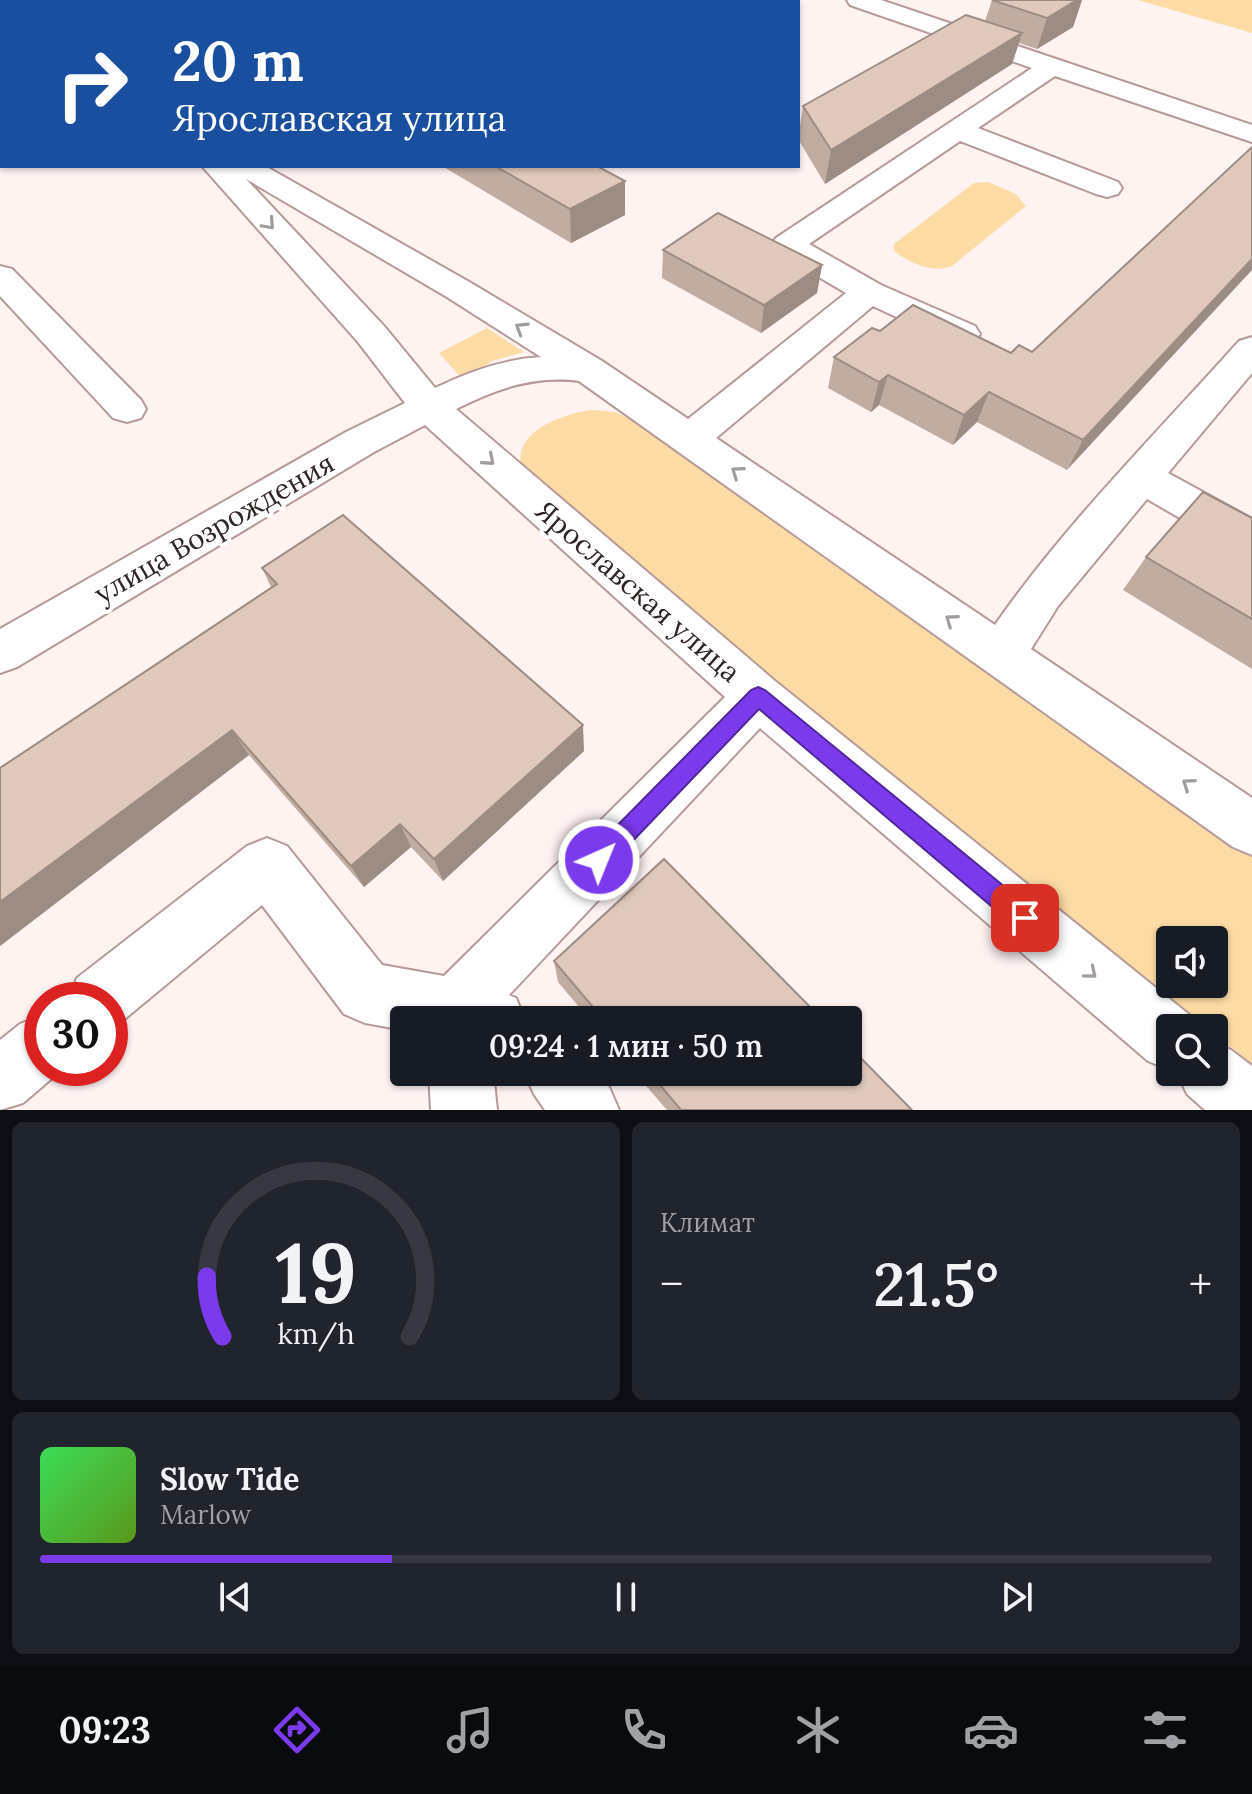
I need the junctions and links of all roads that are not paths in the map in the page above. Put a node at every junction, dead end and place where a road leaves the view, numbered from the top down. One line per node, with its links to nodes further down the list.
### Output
1 (858, 0): 2 (street)
2 (1052, 66): 3 (street); 4 (street)
3 (957, 130): 7 (street); 9 (street)
4 (1252, 134)
5 (219, 168): 13 (street, Ярославская улица, one-way to 13)
6 (247, 168): 12 (street, one-way to 6)
7 (1107, 188)
8 (0, 276): 14 (street)
9 (869, 292): 10 (street); 15 (street)
10 (989, 346)
11 (1252, 349): 16 (street)
12 (589, 370): 13 (street, улица Возрождения); 15 (street)
13 (430, 408): 18 (street, улица Возрождения); 20 (street, Ярославская улица, one-way to 20)
14 (127, 409)
15 (690, 439): 19 (street, one-way to 15)
16 (1141, 477): 17 (street); 19 (street)
17 (1252, 539)
18 (0, 653)
19 (1001, 655): 21 (street, one-way to 19)
20 (758, 696): 24 (street); 25 (street, Ярославская улица, one-way to 25)
21 (1252, 829)
22 (121, 982): 23 (street)
23 (423, 1006)
24 (477, 1006)
25 (1156, 1027)
26 (24, 1061): 27 (street)
27 (0, 1080)
28 (462, 1086): 32 (street)
29 (567, 1086): 33 (street)
30 (1226, 1086): 31 (street)
31 (1252, 1108)
32 (464, 1110)
33 (586, 1110)

